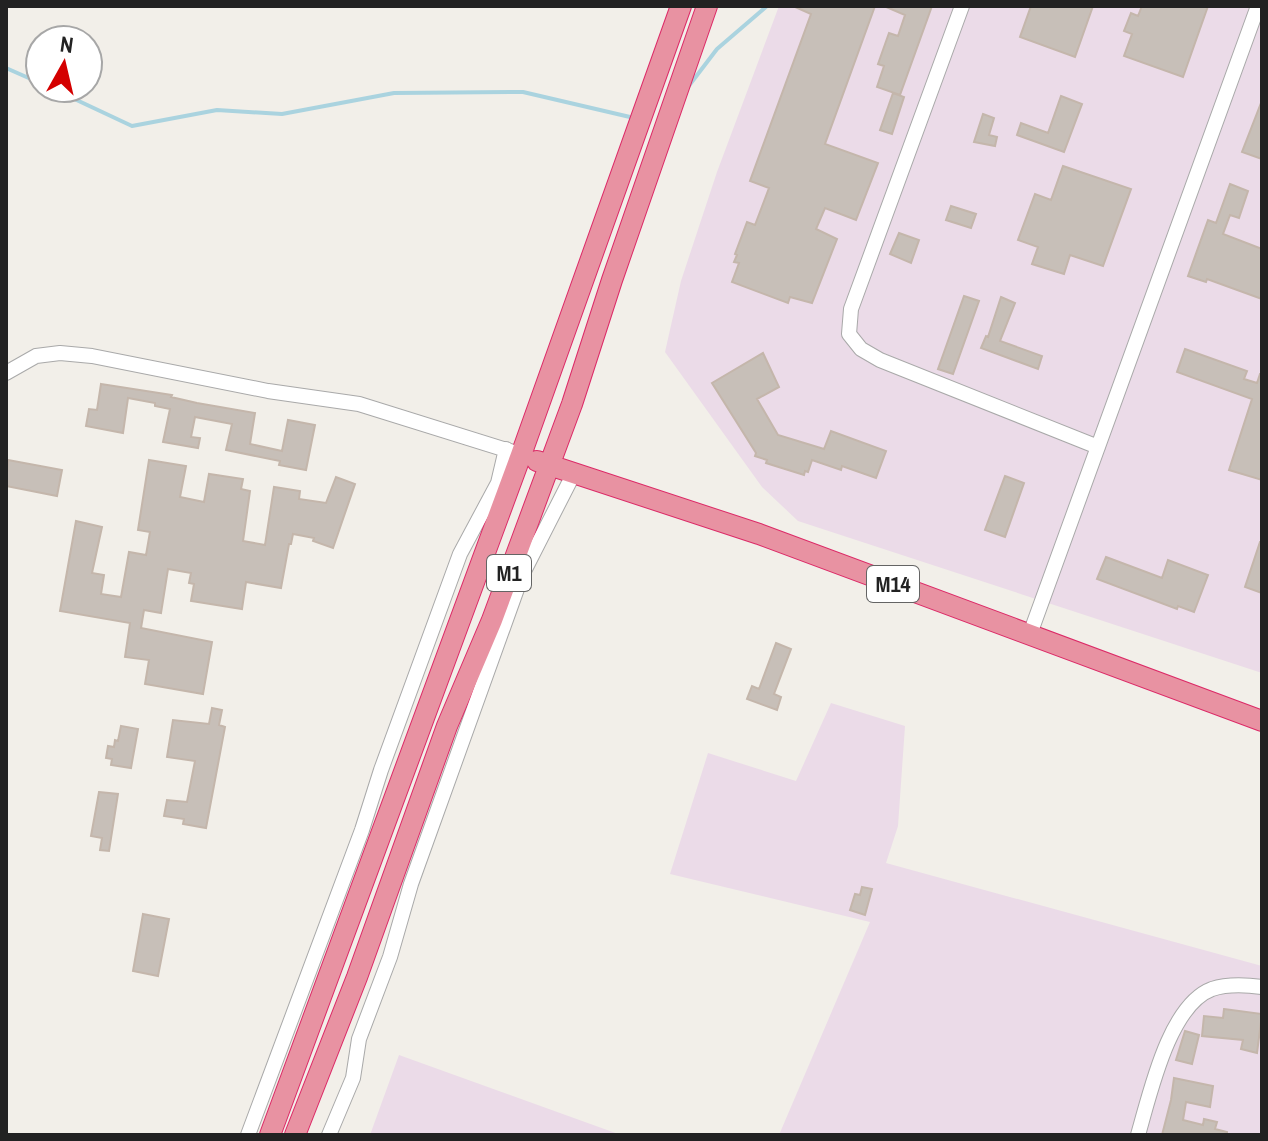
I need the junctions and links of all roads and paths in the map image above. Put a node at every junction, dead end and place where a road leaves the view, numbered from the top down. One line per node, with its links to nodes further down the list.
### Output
1 (681, 6): 7 (highway, M1)
2 (707, 6): 8 (highway, M1)
3 (962, 6): 6 (street)
4 (1258, 6): 6 (street)
5 (6, 373): 7 (street)
6 (1098, 447): 10 (street)
7 (514, 452): 8 (highway, M14); 13 (street); 14 (highway, M1)
8 (549, 465): 9 (highway, M14); 15 (highway, M1)
9 (574, 473): 10 (highway, M14); 16 (street)
10 (1030, 634): 11 (highway, M14)
11 (1262, 721)
12 (1262, 987): 17 (street)
13 (248, 1135)
14 (270, 1135)
15 (295, 1135)
16 (329, 1135)
17 (1138, 1135)

